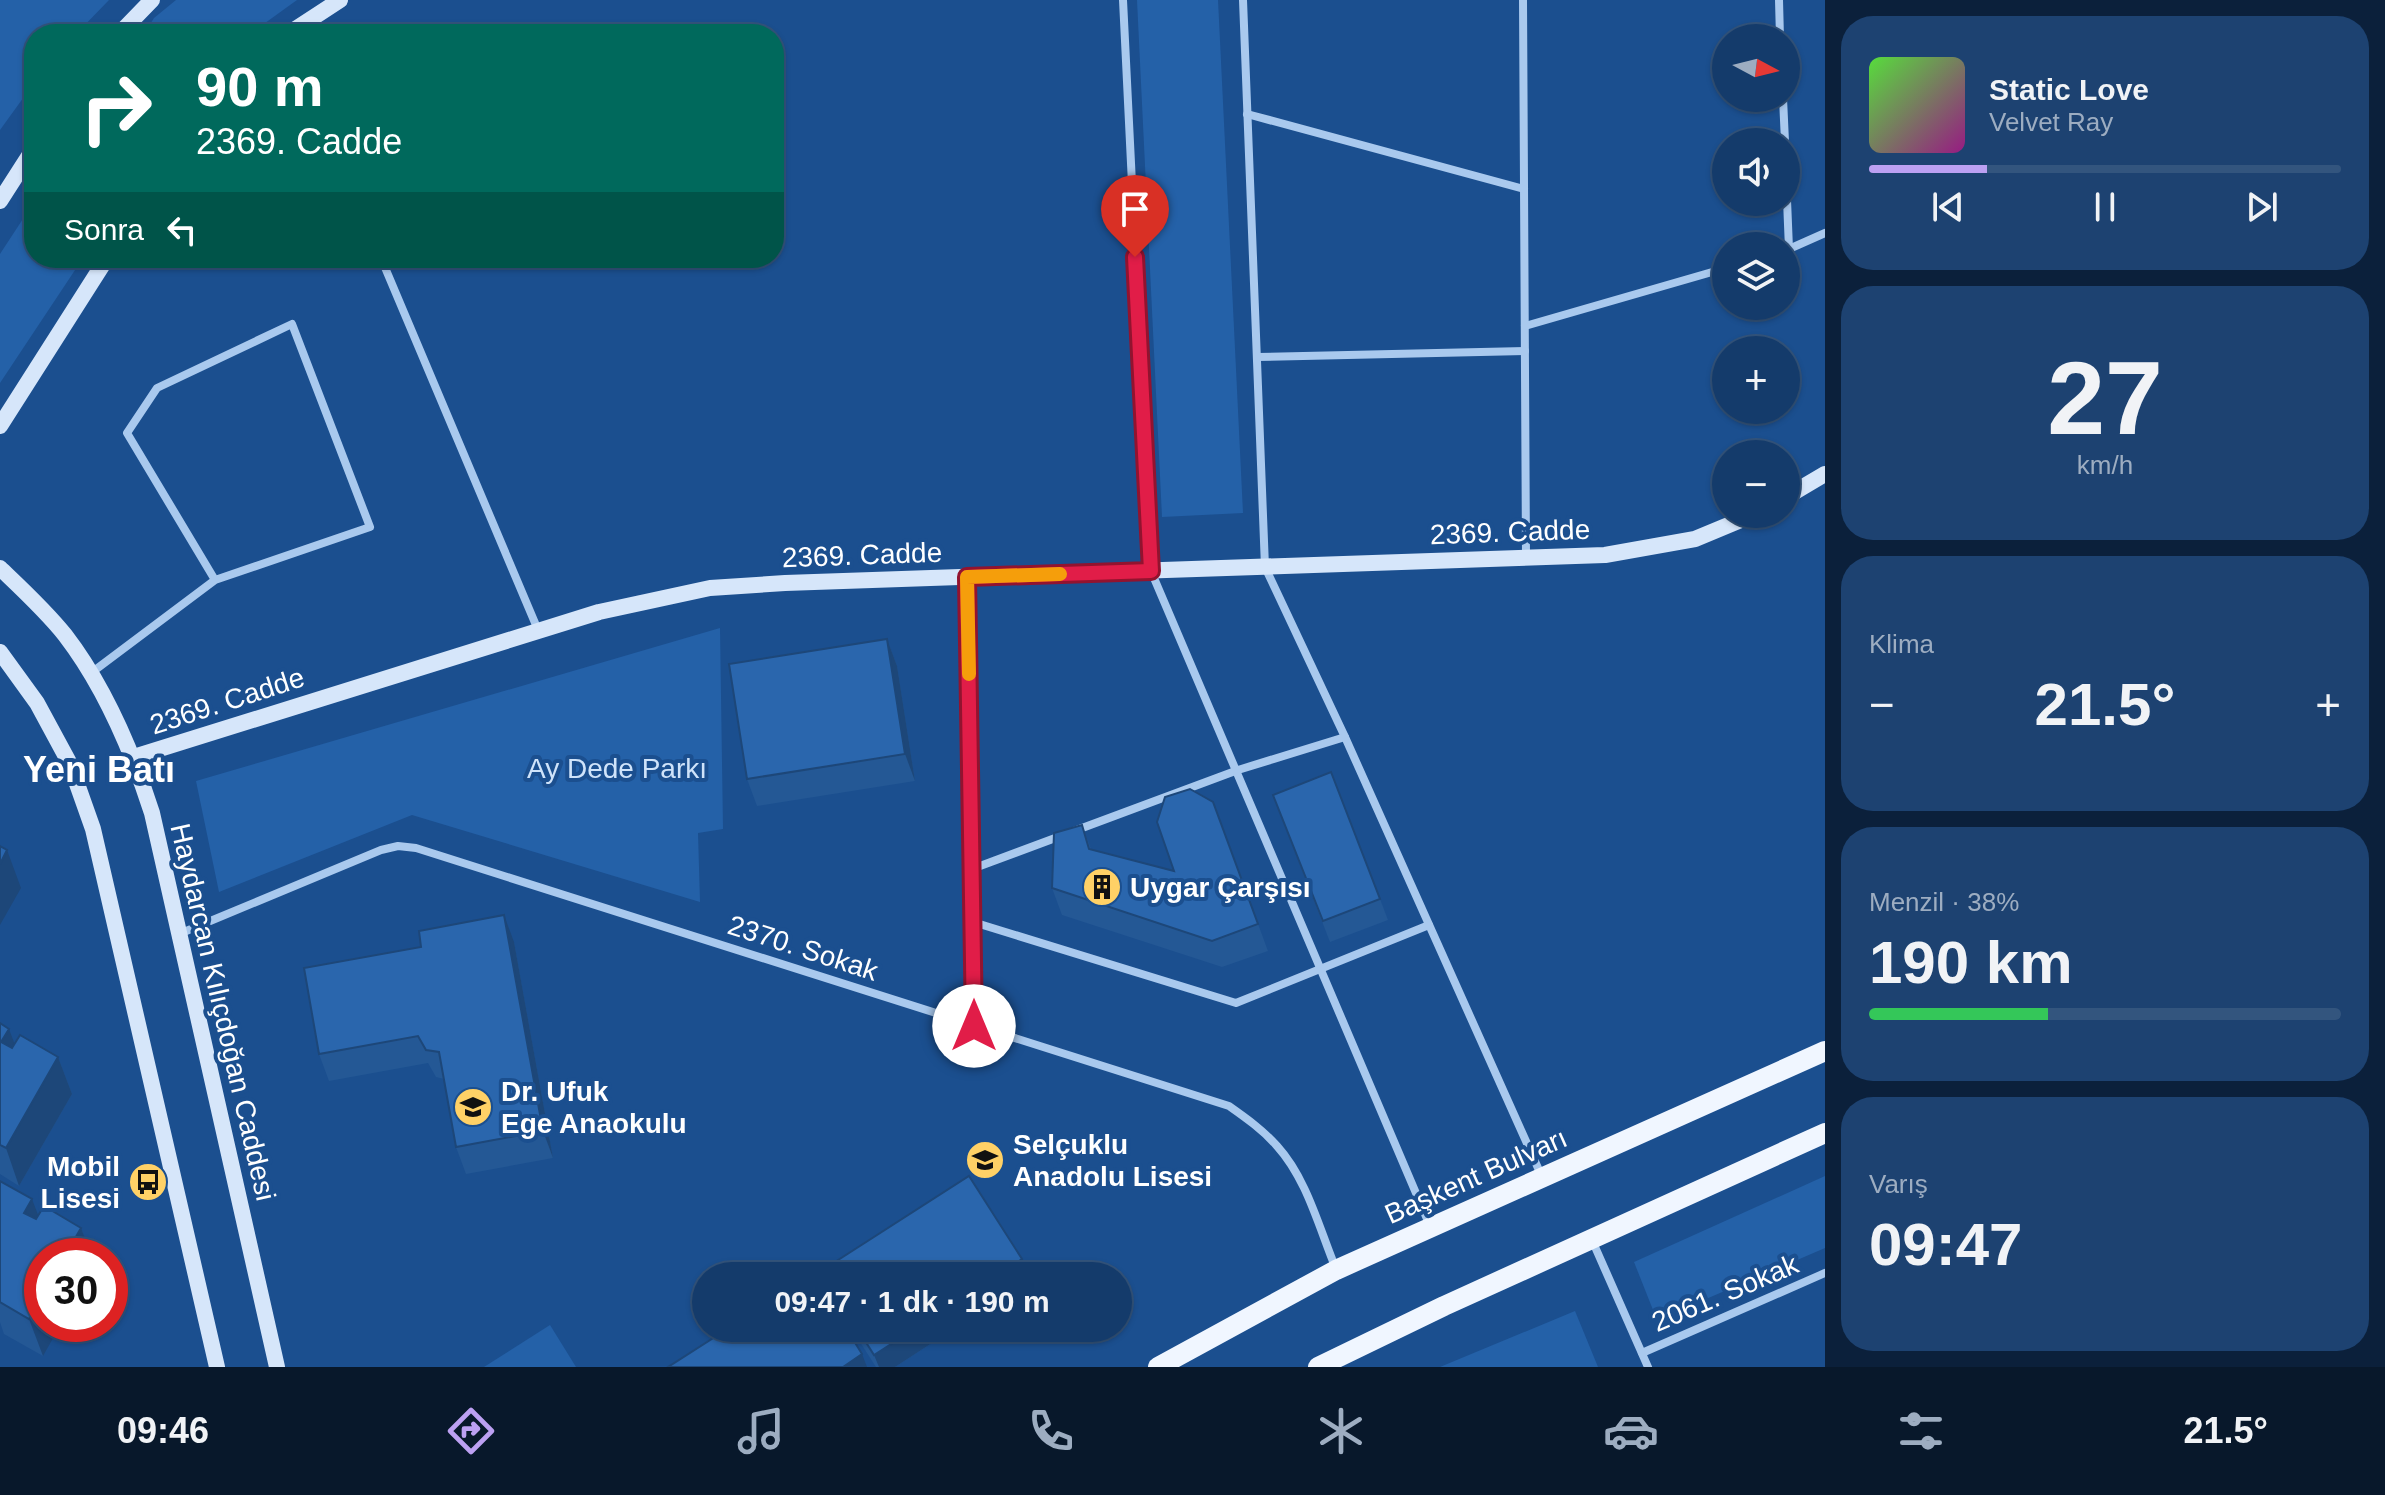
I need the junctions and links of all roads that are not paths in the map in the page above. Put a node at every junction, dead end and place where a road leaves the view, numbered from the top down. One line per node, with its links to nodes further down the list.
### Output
1 (152, 0): 7 (street)
2 (340, 0): 8 (street)
3 (1123, 0): 29 (street)
4 (1243, 0): 10 (street)
5 (1523, 0): 12 (street)
6 (1779, 0): 9 (street)
7 (129, 24)
8 (303, 24)
9 (1780, 24)
10 (1247, 114): 12 (street); 21 (street)
11 (24, 164): 13 (street)
12 (1524, 189): 19 (street)
13 (0, 201)
14 (1825, 233): 15 (street)
15 (1800, 244)
16 (101, 268): 22 (street)
17 (385, 268): 32 (street)
18 (1712, 272): 19 (street)
19 (1525, 326): 20 (street)
20 (1525, 351): 21 (street); 26 (street)
21 (1257, 357): 27 (street)
22 (0, 426)
23 (1825, 474): 24 (street)
24 (1800, 489)
25 (1721, 528): 26 (street, 2369. Cadde)
26 (1526, 558): 27 (street, 2369. Cadde)
27 (1265, 567): 29 (street, 2369. Cadde); 35 (street)
28 (0, 568): 34 (street, Haydarcan Kılıçdoğan Caddesi)
29 (1151, 571): 30 (street, 2369. Cadde); 37 (street)
30 (967, 577): 32 (street, 2369. Cadde); 38 (street)
31 (215, 580): 31 (street); 34 (street)
32 (538, 630): 36 (street, 2369. Cadde)
33 (0, 652): 52 (street)
34 (91, 673): 36 (street, Haydarcan Kılıçdoğan Caddesi)
35 (1345, 737): 37 (street); 40 (street)
36 (134, 757): 41 (street, Haydarcan Kılıçdoğan Caddesi)
37 (1238, 770): 38 (street); 42 (street)
38 (972, 869): 39 (street)
39 (973, 922): 42 (street); 43 (street)
40 (1429, 925): 42 (street); 46 (street)
41 (179, 935): 43 (street, 2370. Sokak); 53 (street, Haydarcan Kılıçdoğan Caddesi)
42 (1322, 969): 47 (street)
43 (974, 1026): 49 (street, 2370. Sokak)
44 (1825, 1051): 46 (main road, Başkent Bulvarı)
45 (1825, 1133): 48 (main road)
46 (1542, 1177): 47 (main road, Başkent Bulvarı)
47 (1430, 1227): 49 (main road, Başkent Bulvarı)
48 (1592, 1239): 51 (street); 55 (main road)
49 (1336, 1270): 54 (main road, Başkent Bulvarı)
50 (1825, 1273): 51 (street, 2061. Sokak)
51 (1642, 1353): 56 (street)
52 (217, 1367)
53 (277, 1367)
54 (1158, 1367)
55 (1318, 1367)
56 (1648, 1367)

